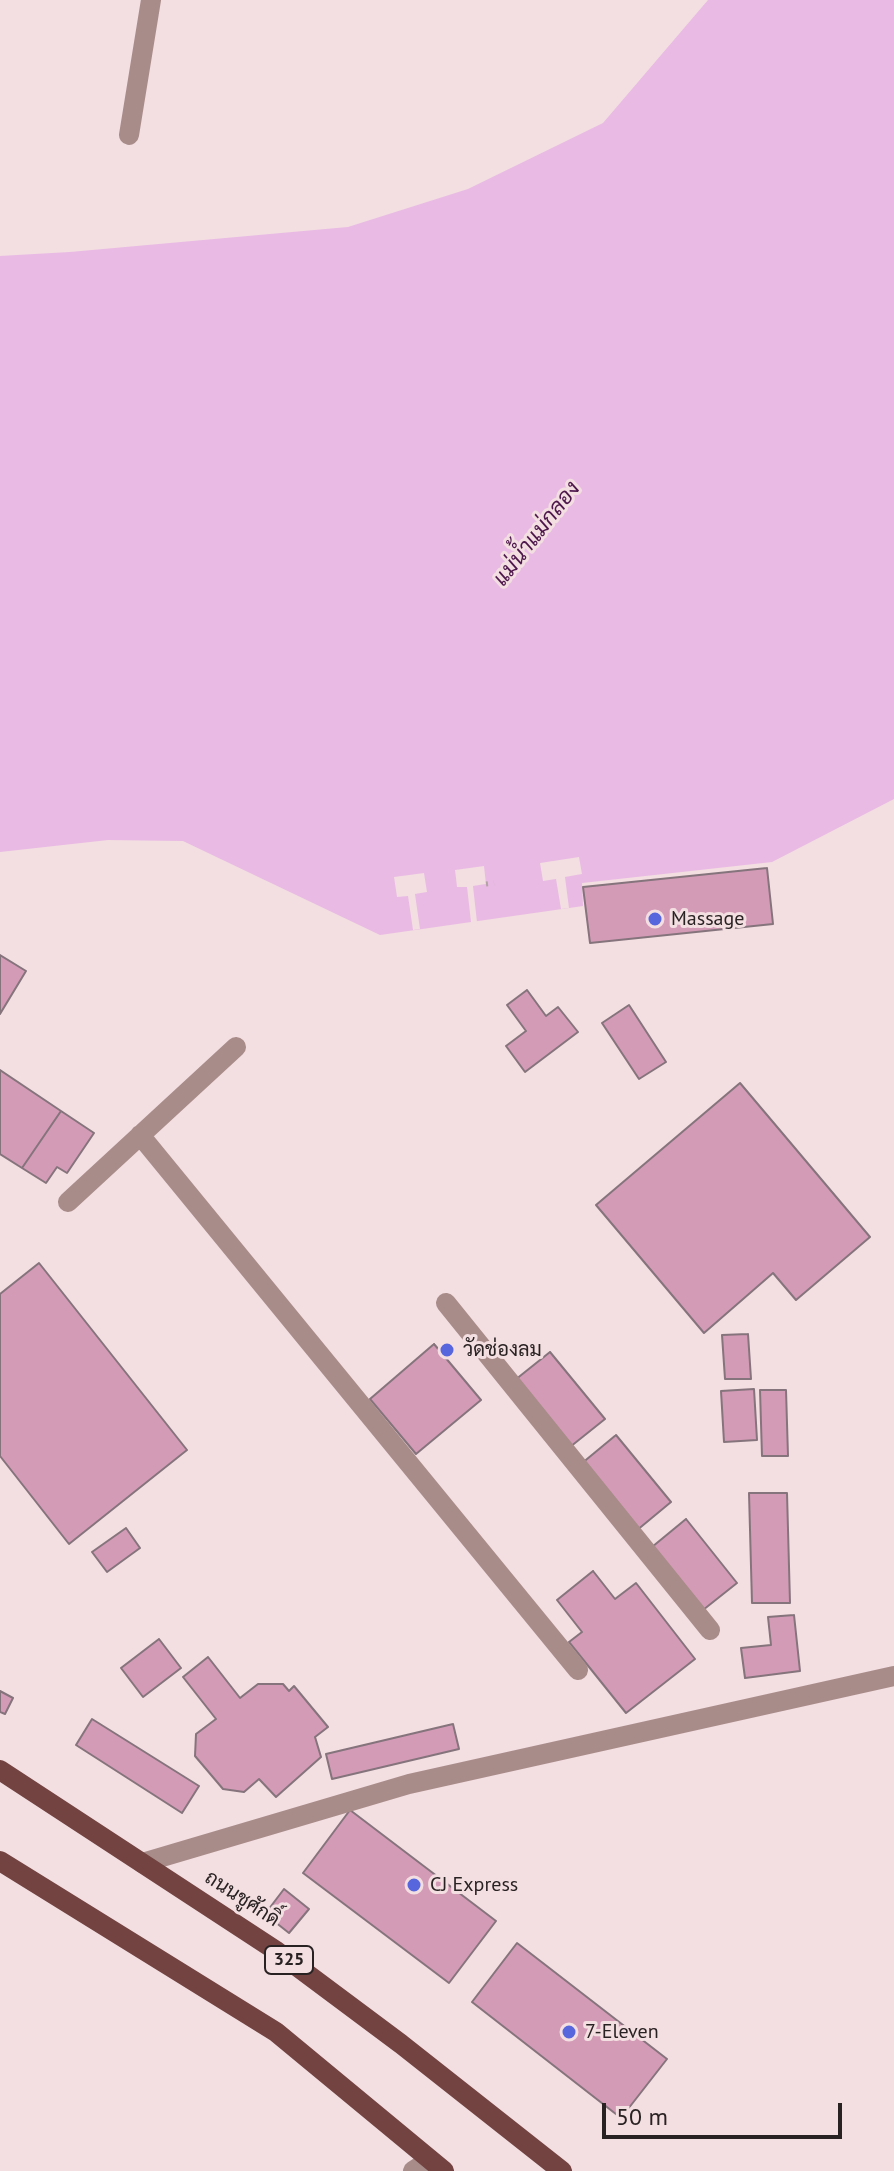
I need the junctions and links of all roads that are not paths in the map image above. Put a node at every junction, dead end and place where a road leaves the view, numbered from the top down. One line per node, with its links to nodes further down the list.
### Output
1 (151, 0): 2 (street)
2 (129, 135)
3 (236, 1047): 4 (street)
4 (140, 1135): 5 (street); 8 (street)
5 (68, 1202)
6 (446, 1303): 7 (street)
7 (710, 1630)
8 (578, 1670)
9 (894, 1676): 12 (street)
10 (0, 1770): 12 (main road, ถนนชูศักดิ์ / 325)
11 (0, 1861): 13 (main road)
12 (142, 1863): 14 (main road, ถนนชูศักดิ์ / 325)
13 (429, 2167)
14 (562, 2171)

